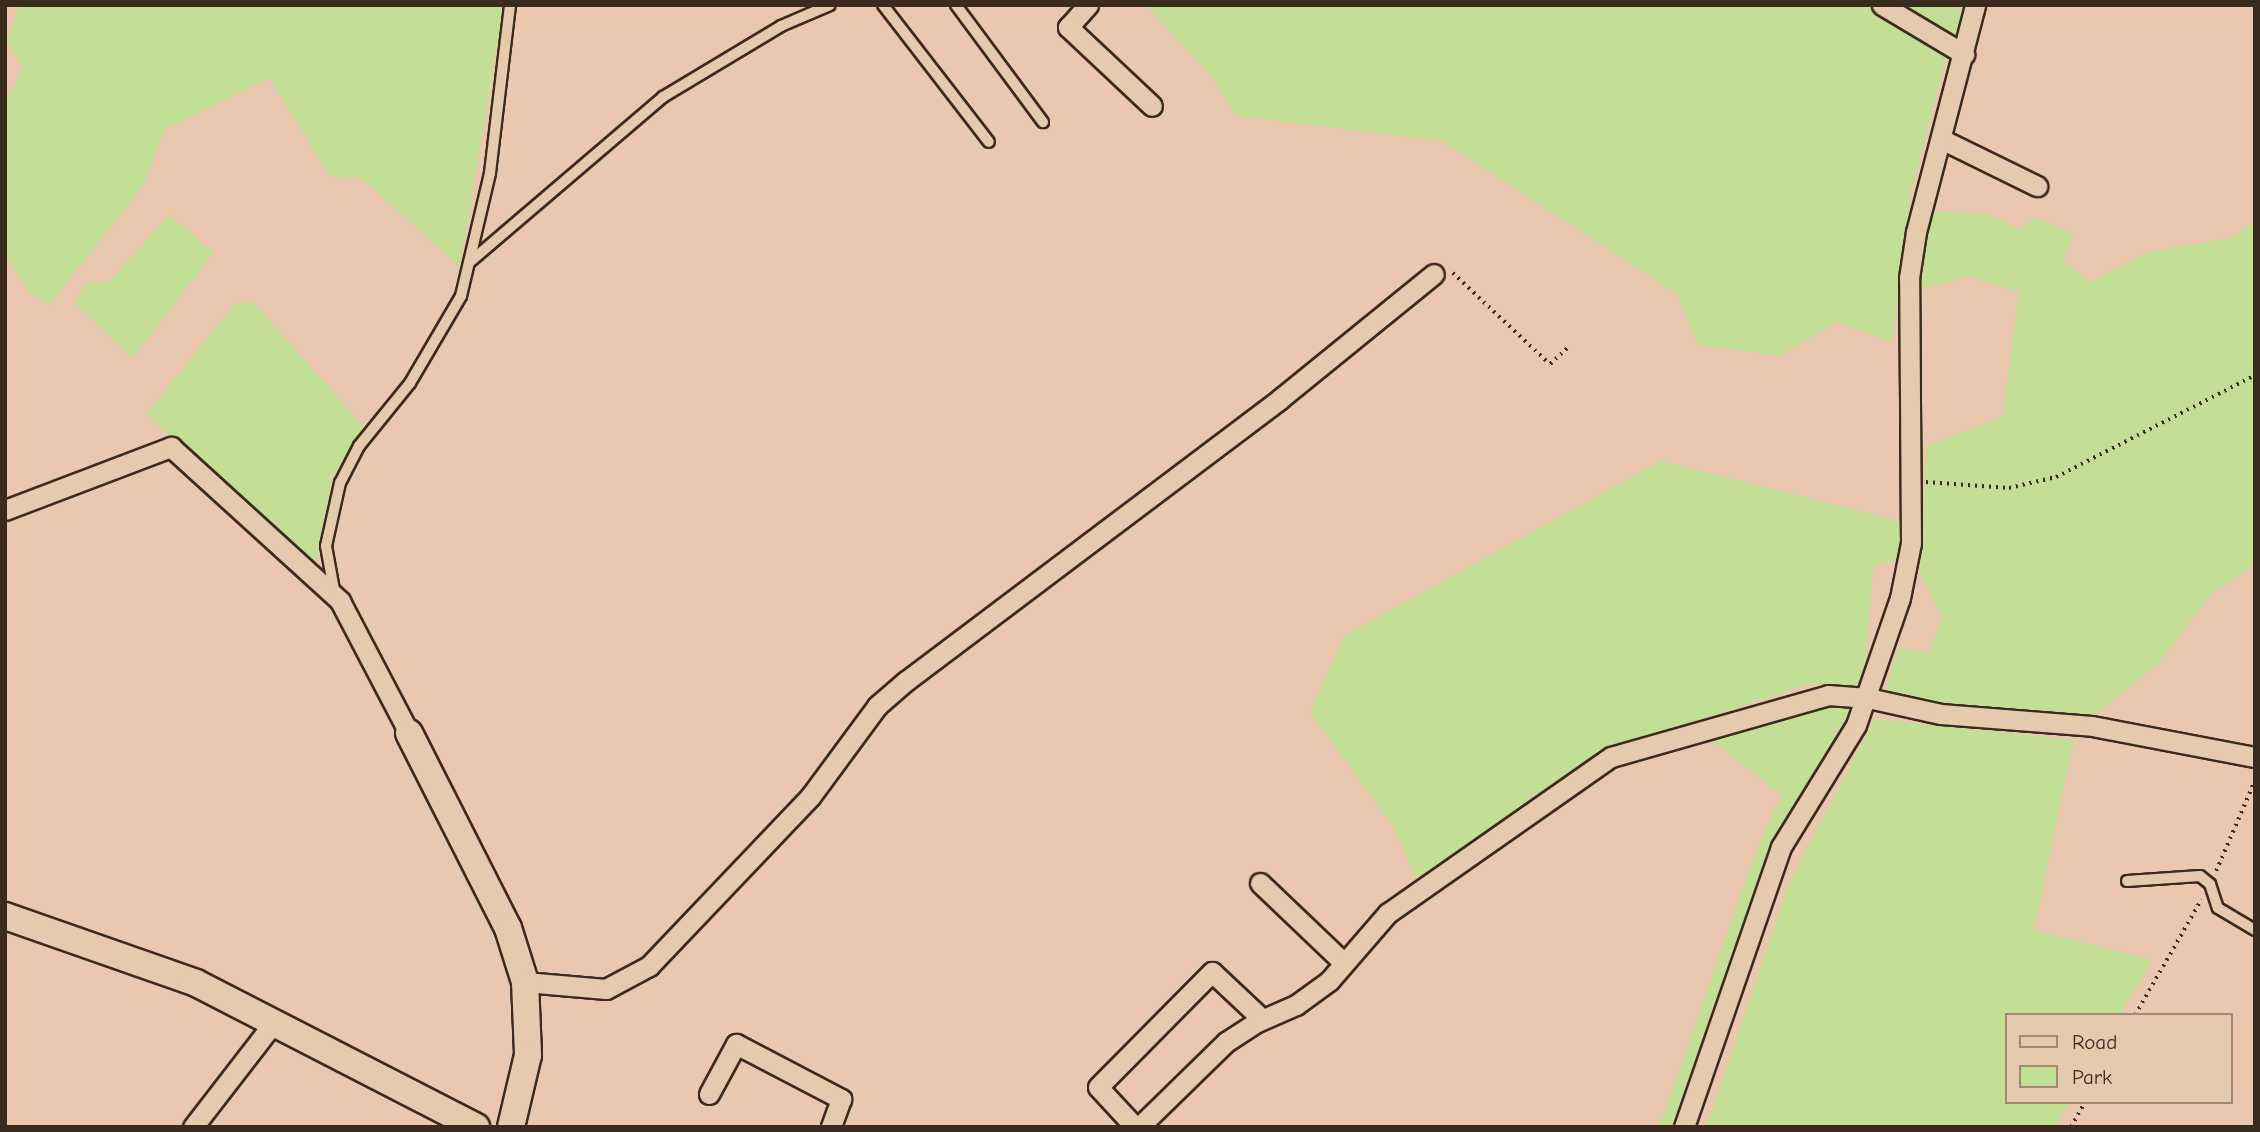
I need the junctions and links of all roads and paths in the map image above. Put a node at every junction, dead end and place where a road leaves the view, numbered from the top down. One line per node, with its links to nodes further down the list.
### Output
1 (510, 5): 14 (lane)
2 (830, 5): 14 (lane)
3 (883, 5): 12 (lane)
4 (956, 5): 10 (lane)
5 (1088, 5): 9 (street)
6 (1882, 5): 8 (street)
7 (1975, 5): 8 (street)
8 (1964, 54): 11 (street)
9 (1152, 106)
10 (1043, 122)
11 (1943, 140): 13 (street); 21 (street)
12 (989, 142)
13 (2036, 186)
14 (470, 262): 20 (lane)
15 (1434, 274): 16 (path); 31 (street)
16 (1569, 346)
17 (2255, 375): 18 (path)
18 (1914, 481)
19 (5, 510): 20 (street)
20 (340, 601): 22 (street)
21 (1868, 698): 23 (street); 30 (street); 42 (street)
22 (409, 733): 31 (street)
23 (2255, 757)
24 (2255, 780): 27 (path)
25 (2127, 881): 27 (lane)
26 (1260, 883): 30 (street)
27 (2210, 884): 29 (lane); 32 (path)
28 (5, 916): 34 (street)
29 (2255, 930)
30 (1344, 963): 33 (street)
31 (525, 982): 39 (street)
32 (2136, 1013)
33 (1262, 1019): 41 (street); 41 (street)
34 (275, 1021): 37 (street); 38 (street)
35 (709, 1094): 40 (street)
36 (2084, 1104): 43 (path)
37 (193, 1127)
38 (476, 1127)
39 (511, 1127)
40 (831, 1127)
41 (1137, 1127)
42 (1684, 1127)
43 (2071, 1127)

